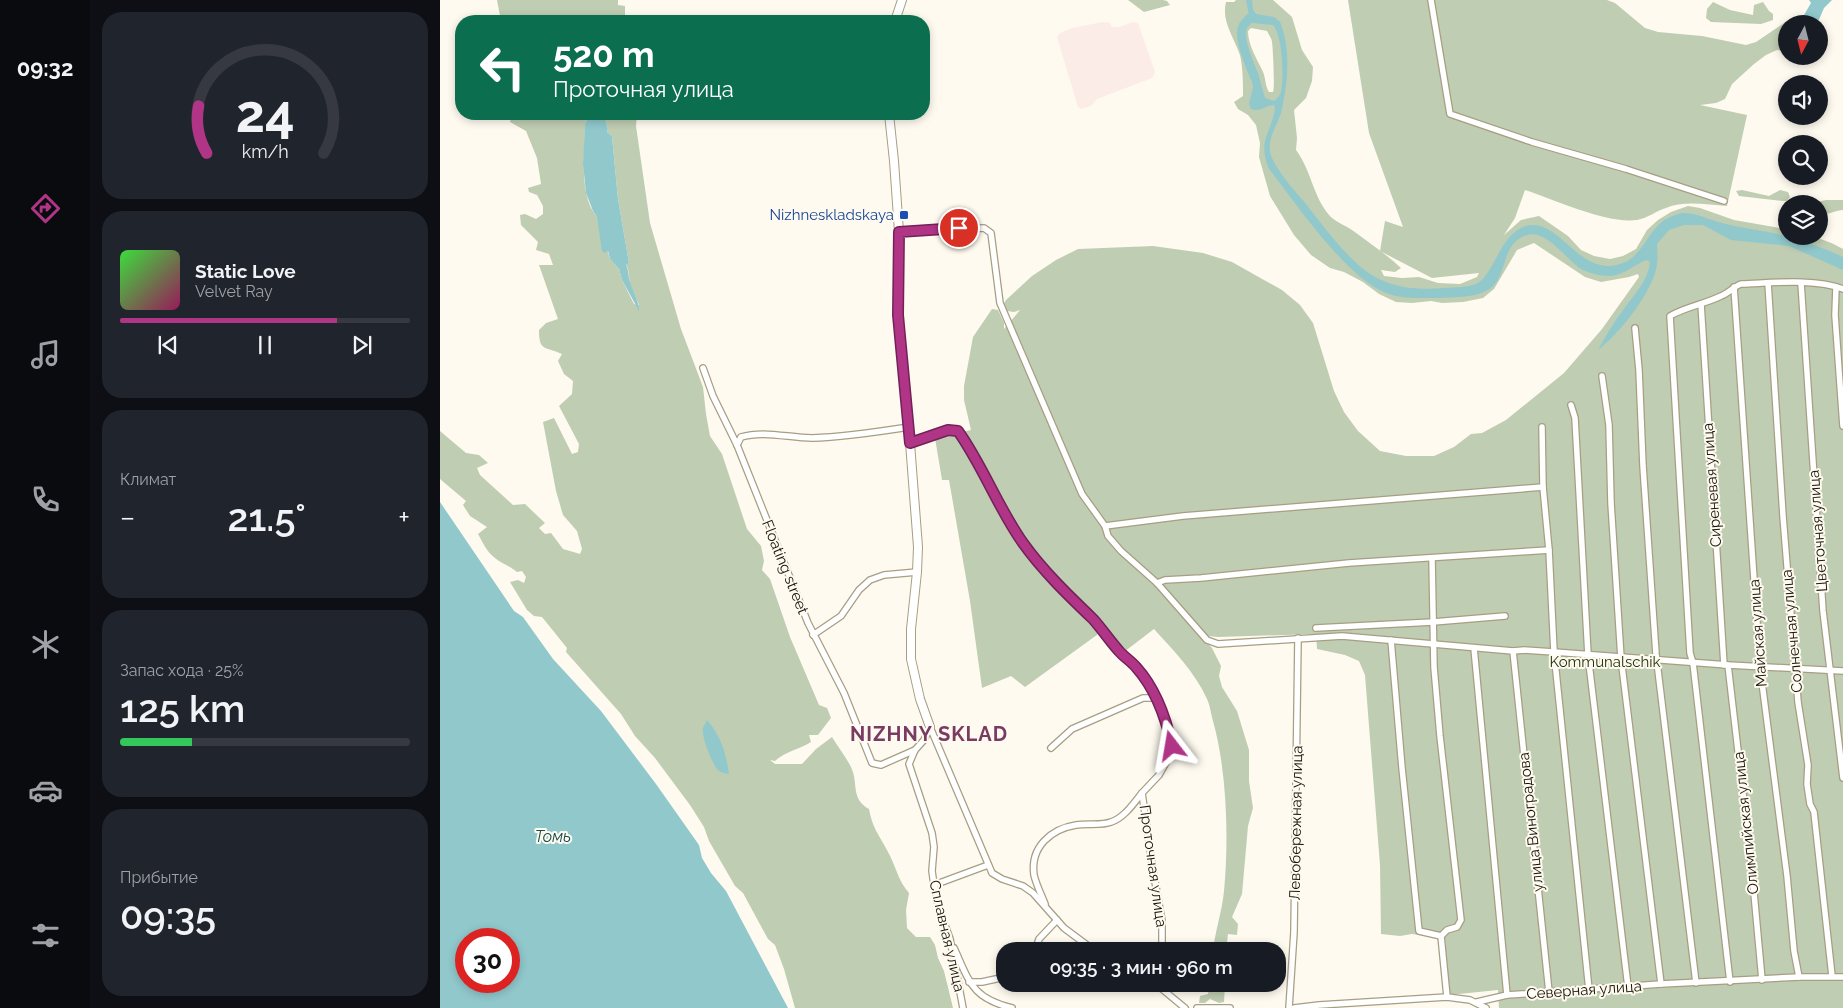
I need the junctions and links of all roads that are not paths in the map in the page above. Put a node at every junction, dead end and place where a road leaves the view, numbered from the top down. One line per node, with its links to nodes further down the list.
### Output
1 (902, 0): 3 (street)
2 (1431, 0): 5 (street)
3 (897, 15)
4 (890, 120): 6 (street)
5 (1724, 201)
6 (899, 232): 18 (street); 23 (street)
7 (1768, 283): 8 (street); 9 (street); 44 (street, Солнечная улица)
8 (1801, 283): 10 (street); 45 (street, Цветочная улица)
9 (1734, 287): 12 (street); 43 (street, Майская улица)
10 (1836, 287): 11 (street); 17 (street)
11 (1843, 289)
12 (1701, 304): 41 (street); 42 (street, Сиреневая улица)
13 (1635, 328): 40 (street)
14 (703, 368): 21 (street, Floating street)
15 (1602, 376): 39 (street)
16 (1571, 405): 38 (street)
17 (1843, 426)
18 (909, 427): 20 (street); 21 (street)
19 (1542, 427): 22 (street)
20 (910, 443): 26 (street); 47 (street, Проточная улица)
21 (737, 445): 31 (street, Floating street)
22 (1543, 487): 23 (street); 24 (street)
23 (1105, 526): 27 (street)
24 (1549, 550): 25 (street); 37 (street)
25 (1432, 558): 27 (street); 29 (street)
26 (917, 572): 31 (street); 48 (street)
27 (1157, 583): 32 (street)
28 (1505, 616): 29 (street)
29 (1433, 622): 30 (street); 34 (street)
30 (1316, 628)
31 (813, 635): 50 (street, Floating street)
32 (1298, 638): 33 (street); 83 (street, Левобережная улица)
33 (1391, 640): 34 (street); 57 (street)
34 (1434, 644): 35 (street); 57 (street)
35 (1474, 648): 36 (street); 75 (street)
36 (1513, 651): 37 (street); 74 (street, улица Виноградова)
37 (1554, 652): 38 (street); 72 (street)
38 (1588, 655): 39 (street); 71 (street)
39 (1621, 658): 40 (street); 70 (street)
40 (1658, 660): 41 (street); 69 (street)
41 (1693, 663): 42 (street); 68 (street)
42 (1726, 665): 43 (street); 66 (street, Олимпийская улица)
43 (1760, 667): 44 (street); 63 (street, Майская улица)
44 (1796, 668): 45 (street); 62 (street, Солнечная улица)
45 (1829, 671): 46 (street); 51 (street, Цветочная улица)
46 (1843, 671)
47 (1156, 698): 49 (street); 52 (street, Проточная улица)
48 (930, 727): 50 (street); 53 (street)
49 (1051, 748)
50 (915, 750): 54 (street, Сплавная улица)
51 (1843, 778)
52 (1142, 793): 55 (street); 61 (street, Проточная улица)
53 (988, 865): 54 (street); 55 (street)
54 (934, 885): 58 (street, Сплавная улица)
55 (1047, 908): 56 (street)
56 (1057, 920): 59 (street); 60 (street)
57 (1441, 936): 76 (street)
58 (950, 940): 67 (street); 78 (street, Сплавная улица)
59 (1038, 942)
60 (1082, 942)
61 (1162, 942)
62 (1832, 976): 63 (street, Северная улица); 64 (street, Северная улица)
63 (1799, 977): 66 (street, Северная улица)
64 (1843, 977)
65 (996, 979): 67 (street)
66 (1762, 980): 68 (street, Северная улица)
67 (969, 982): 79 (street)
68 (1730, 982): 69 (street, Северная улица)
69 (1696, 983): 70 (street, Северная улица)
70 (1661, 984): 71 (street, Северная улица)
71 (1628, 986): 72 (street, Северная улица)
72 (1589, 990): 74 (street, Северная улица)
73 (1166, 992): 80 (street)
74 (1549, 992): 75 (street, Северная улица)
75 (1507, 995): 77 (street, Северная улица)
76 (1447, 998): 77 (street); 84 (street)
77 (1477, 1002): 85 (street)
78 (963, 1008)
79 (1012, 1008)
80 (1185, 1008)
81 (1197, 1008): 82 (street)
82 (1230, 1008)
83 (1289, 1008)
84 (1294, 1008)
85 (1486, 1008)

